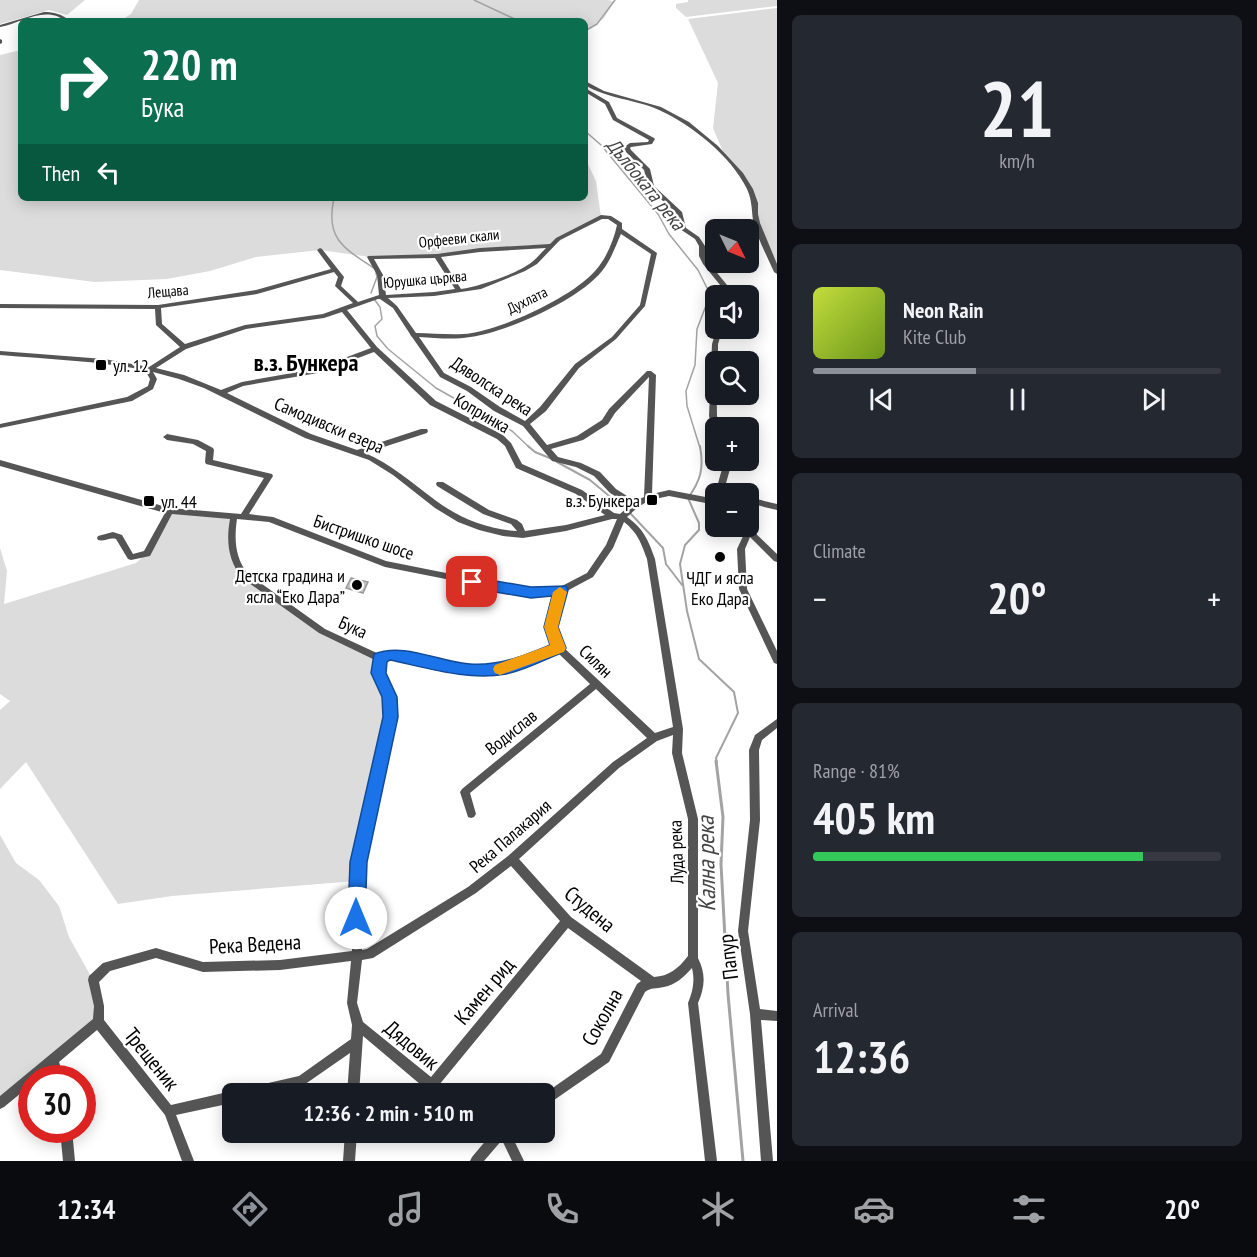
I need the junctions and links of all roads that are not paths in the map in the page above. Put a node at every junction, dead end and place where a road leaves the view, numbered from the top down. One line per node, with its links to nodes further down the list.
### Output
1 (27, 18): 2 (street)
2 (63, 18)
3 (18, 21): 4 (street)
4 (0, 26)
5 (588, 85): 12 (street)
6 (588, 92): 13 (street)
7 (619, 230): 8 (street, Юрушка църква); 20 (street, Духлата); 28 (street)
8 (551, 246): 10 (street, Орфееви скали); 14 (street, Юрушка църква)
9 (320, 250): 11 (street)
10 (437, 256): 14 (street); 15 (street, Орфееви скали)
11 (334, 270): 16 (street); 18 (street, Лещава)
12 (777, 272)
13 (724, 285)
14 (459, 291): 15 (street, Юрушка църква)
15 (383, 298): 16 (street, Юрушка църква); 20 (street, Дяволска река)
16 (357, 304): 19 (street, Юрушка църква)
17 (0, 306): 18 (street, Лещава)
18 (158, 307): 22 (street)
19 (343, 309): 22 (street, Юрушка църква); 23 (street, Копринка)
20 (413, 335): 28 (street, Дяволска река)
21 (717, 339): 27 (street)
22 (184, 347): 25 (street, Юрушка църква)
23 (375, 350): 26 (street); 43 (street, Копринка)
24 (0, 353): 25 (street)
25 (148, 370): 26 (street, Самодивски езера); 29 (street)
26 (220, 393): 33 (street, Самодивски езера)
27 (712, 417)
28 (526, 424): 32 (street, Дяволска река)
29 (0, 426)
30 (424, 431): 33 (street)
31 (167, 437): 42 (street)
32 (545, 448): 36 (street); 39 (street, Дяволска река)
33 (358, 452): 44 (street, Самодивски езера)
34 (0, 463): 41 (street, Бистришко шосе)
35 (440, 483): 44 (street)
36 (648, 498): 37 (street, Бистришко шосе); 39 (street, Бистришко шосе)
37 (705, 498)
38 (759, 503): 40 (street)
39 (635, 505): 43 (street, Бистришко шосе)
40 (777, 507)
41 (170, 511): 42 (street, Бистришко шосе); 47 (street)
42 (239, 516): 49 (street, Бистришко шосе); 51 (street, Бука)
43 (617, 517): 44 (street, Самодивски езера); 49 (street, Бистришко шосе); 55 (street, Луда река)
44 (523, 535)
45 (745, 537): 52 (street)
46 (755, 537): 48 (street)
47 (101, 538)
48 (777, 559)
49 (561, 590): 50 (street, Силян)
50 (558, 648): 51 (street, Бука); 53 (street, Силян)
51 (380, 658): 60 (street)
52 (777, 660)
53 (596, 684): 56 (street, Силян); 57 (street, Водислав)
54 (777, 723): 64 (street, Папур)
55 (678, 729): 56 (street, Река Палакария); 61 (street, Луда река)
56 (654, 738): 58 (street, Река Палакария)
57 (471, 814)
58 (512, 858): 59 (street, Студена); 60 (street, Река Палакария)
59 (567, 921): 63 (street, Студена); 74 (street, Камен рид)
60 (357, 954): 62 (street, Река Ведена); 67 (street)
61 (693, 958): 63 (street); 88 (street, Луда река)
62 (93, 980): 66 (street, Трещеник)
63 (650, 981): 75 (street, Соколна)
64 (755, 1014): 65 (street); 89 (street, Папур)
65 (777, 1016)
66 (98, 1022): 69 (street); 78 (street, Трещеник)
67 (358, 1025): 68 (street); 73 (street, Дядовик)
68 (357, 1042): 71 (street); 72 (street)
69 (53, 1061): 70 (street); 77 (street)
70 (54, 1065)
71 (293, 1083)
72 (354, 1083)
73 (427, 1083)
74 (433, 1083)
75 (555, 1093)
76 (222, 1099): 78 (street)
77 (0, 1103)
78 (169, 1111): 84 (street, Трещеник)
79 (67, 1143): 83 (street)
80 (350, 1143): 85 (street)
81 (492, 1143): 86 (street)
82 (508, 1143): 87 (street)
83 (69, 1161)
84 (188, 1161)
85 (349, 1161)
86 (476, 1161)
87 (518, 1161)
88 (711, 1161)
89 (766, 1161)

